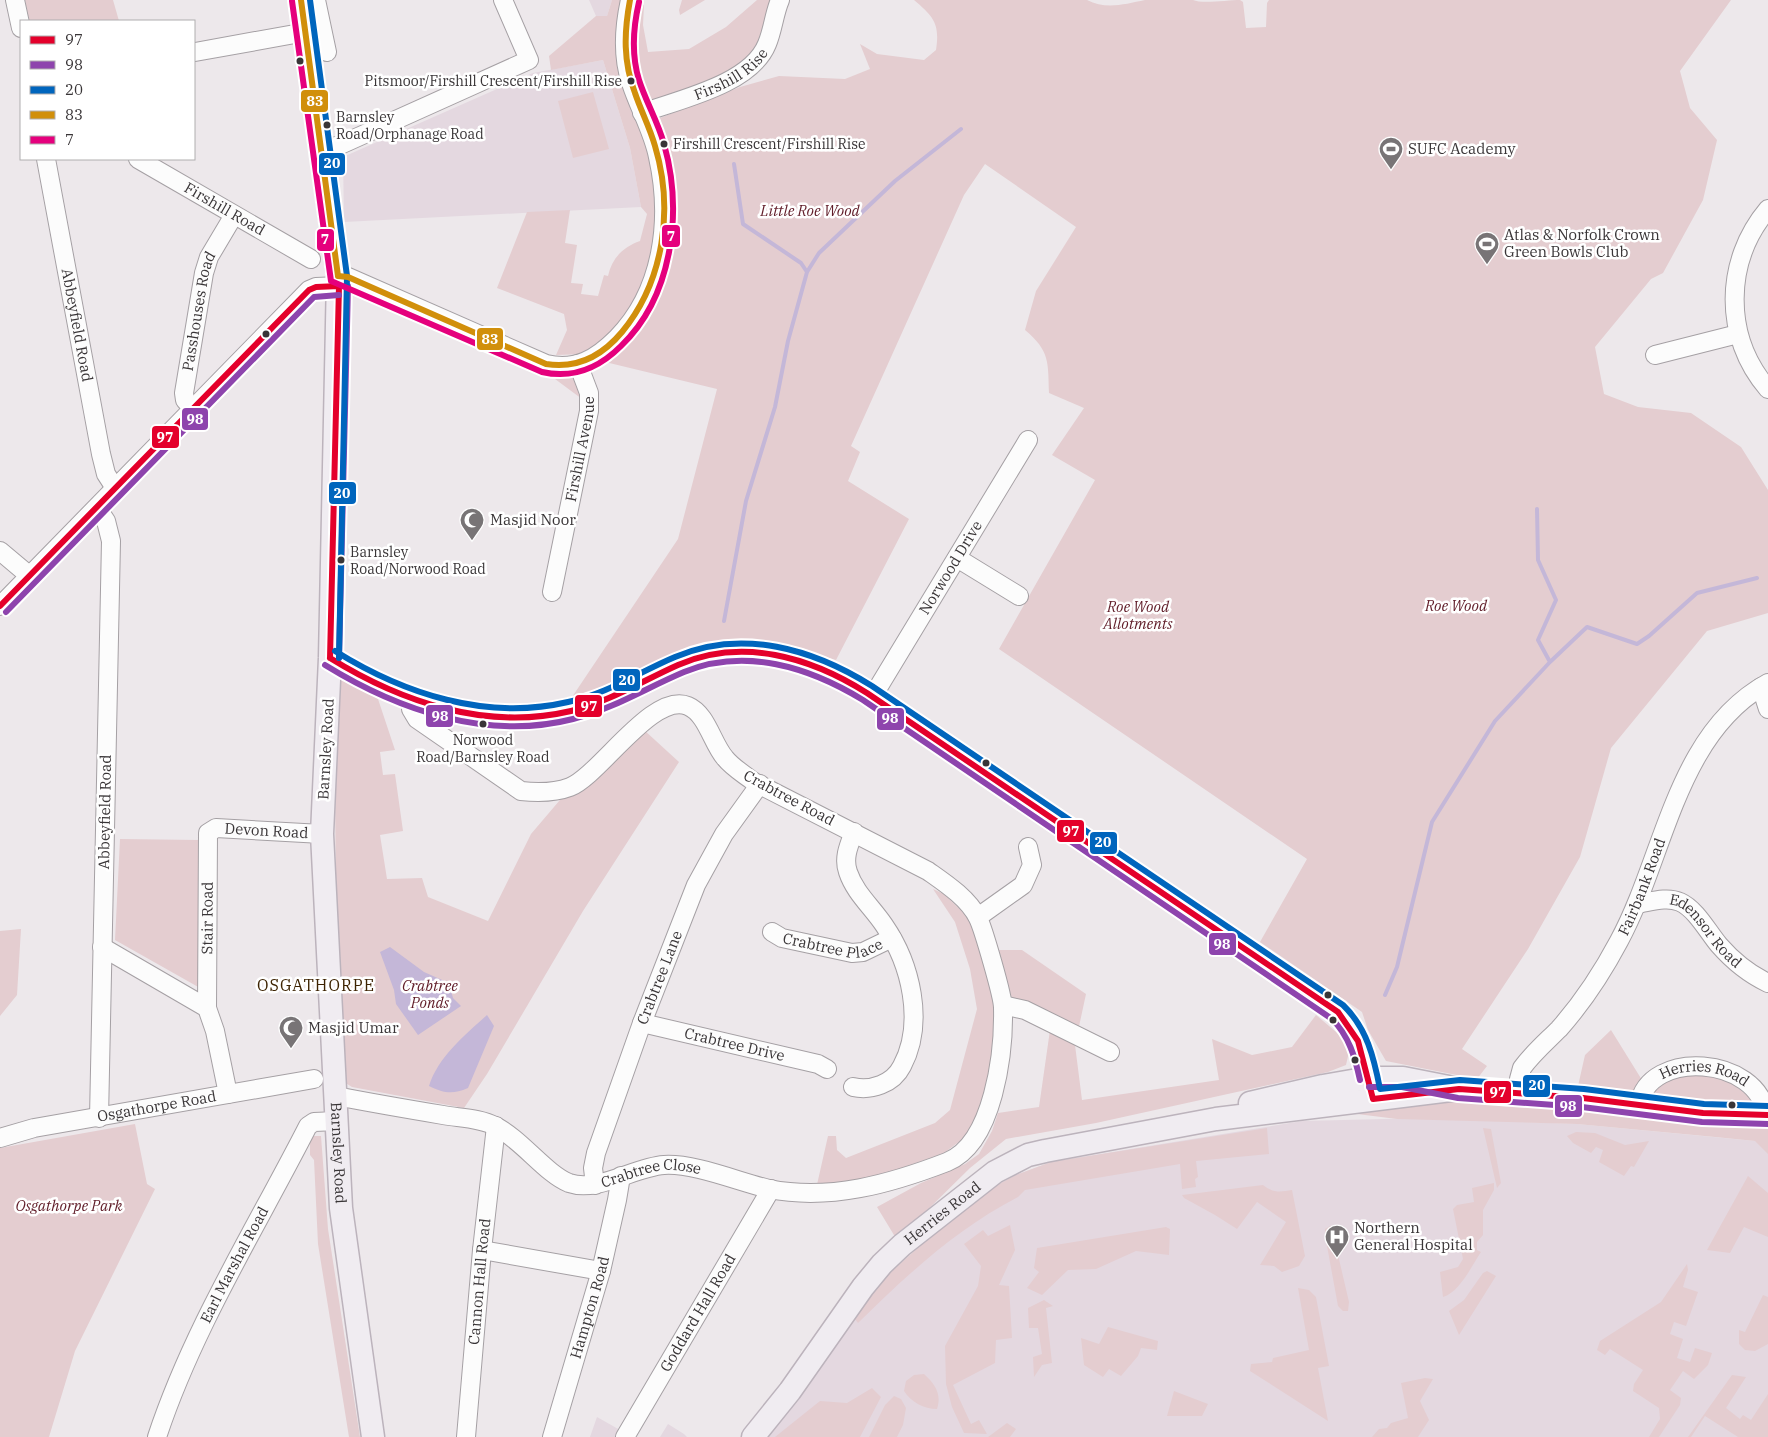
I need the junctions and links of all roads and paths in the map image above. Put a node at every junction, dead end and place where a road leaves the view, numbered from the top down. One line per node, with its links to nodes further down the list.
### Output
1 (16, 0): 7 (street)
2 (301, 0): 8 (main road, Barnsley Road)
3 (316, 0): 10 (street)
4 (503, 0): 12 (street)
5 (630, 0): 11 (street)
6 (780, 0): 11 (street, Firshill Rise)
7 (20, 22)
8 (306, 32): 9 (street); 12 (main road, Barnsley Road)
9 (195, 52)
10 (326, 52)
11 (642, 113): 21 (street)
12 (322, 148): 18 (main road, Barnsley Road)
13 (46, 160): 25 (street, Abbeyfield Road)
14 (140, 160): 16 (street, Firshill Road)
15 (1768, 209): 19 (street)
16 (234, 215): 17 (street, Firshill Road); 23 (street, Passhouses Road)
17 (311, 259)
18 (339, 281): 21 (street); 23 (street); 33 (main road, Barnsley Road)
19 (1738, 334): 20 (street); 22 (street)
20 (1655, 355)
21 (578, 364): 30 (street, Firshill Avenue)
22 (1768, 389)
23 (193, 409): 25 (street)
24 (1028, 440): 28 (street, Norwood Drive)
25 (115, 488): 26 (street)
26 (98, 508): 29 (street); 47 (street, Abbeyfield Road)
27 (0, 551): 29 (street)
28 (957, 558): 31 (street); 35 (street, Norwood Drive)
29 (31, 576): 32 (street)
30 (552, 592)
31 (1019, 596)
32 (0, 606)
33 (330, 658): 36 (street); 41 (main road, Barnsley Road)
34 (1764, 685): 37 (street); 43 (street, Fairbank Road)
35 (873, 696): 36 (street); 56 (street)
36 (412, 700): 38 (street, Crabtree Road)
37 (1768, 709)
38 (760, 784): 40 (street, Crabtree Road); 51 (street, Crabtree Lane)
39 (211, 830): 41 (street, Devon Road); 50 (street, Stair Road)
40 (854, 832): 44 (street, Crabtree Road); 46 (street)
41 (322, 834): 59 (main road, Barnsley Road)
42 (1028, 847): 44 (street)
43 (1638, 904): 48 (street, Edensor Road); 57 (street, Fairbank Road)
44 (978, 917): 49 (street, Crabtree Road)
45 (772, 932): 46 (street, Crabtree Place)
46 (892, 938): 55 (street)
47 (102, 947): 50 (street); 62 (street, Abbeyfield Road)
48 (1768, 984)
49 (1003, 1005): 52 (street); 66 (street, Crabtree Road)
50 (207, 1008): 58 (street, Stair Road)
51 (642, 1023): 53 (street, Crabtree Drive); 68 (street, Crabtree Lane)
52 (1110, 1052)
53 (826, 1069)
54 (314, 1079): 58 (street, Osgathorpe Road)
55 (853, 1087)
56 (1371, 1089): 57 (main road, Herries Road); 77 (main road, Herries Road)
57 (1519, 1093): 60 (main road, Herries Road)
58 (228, 1094): 62 (street, Osgathorpe Road)
59 (336, 1096): 63 (main road, Barnsley Road); 64 (street, Crabtree Close)
60 (1639, 1105): 61 (main road, Herries Road); 61 (street, Herries Road)
61 (1767, 1115)
62 (99, 1118): 65 (street, Osgathorpe Road)
63 (338, 1121): 72 (street, Earl Marshal Road); 73 (main road, Barnsley Road)
64 (496, 1126): 68 (street, Crabtree Close); 70 (street, Cannon Hall Road)
65 (0, 1138)
66 (973, 1140): 69 (street, Crabtree Close)
67 (621, 1176): 68 (street, Crabtree Close); 69 (street, Crabtree Close); 71 (street, Hampton Road)
68 (595, 1184)
69 (771, 1189): 76 (street, Goddard Hall Road)
70 (482, 1250): 71 (street); 74 (street, Cannon Hall Road)
71 (601, 1271): 75 (street, Hampton Road)
72 (157, 1437)
73 (373, 1437)
74 (466, 1437)
75 (552, 1437)
76 (625, 1437)
77 (754, 1437)

